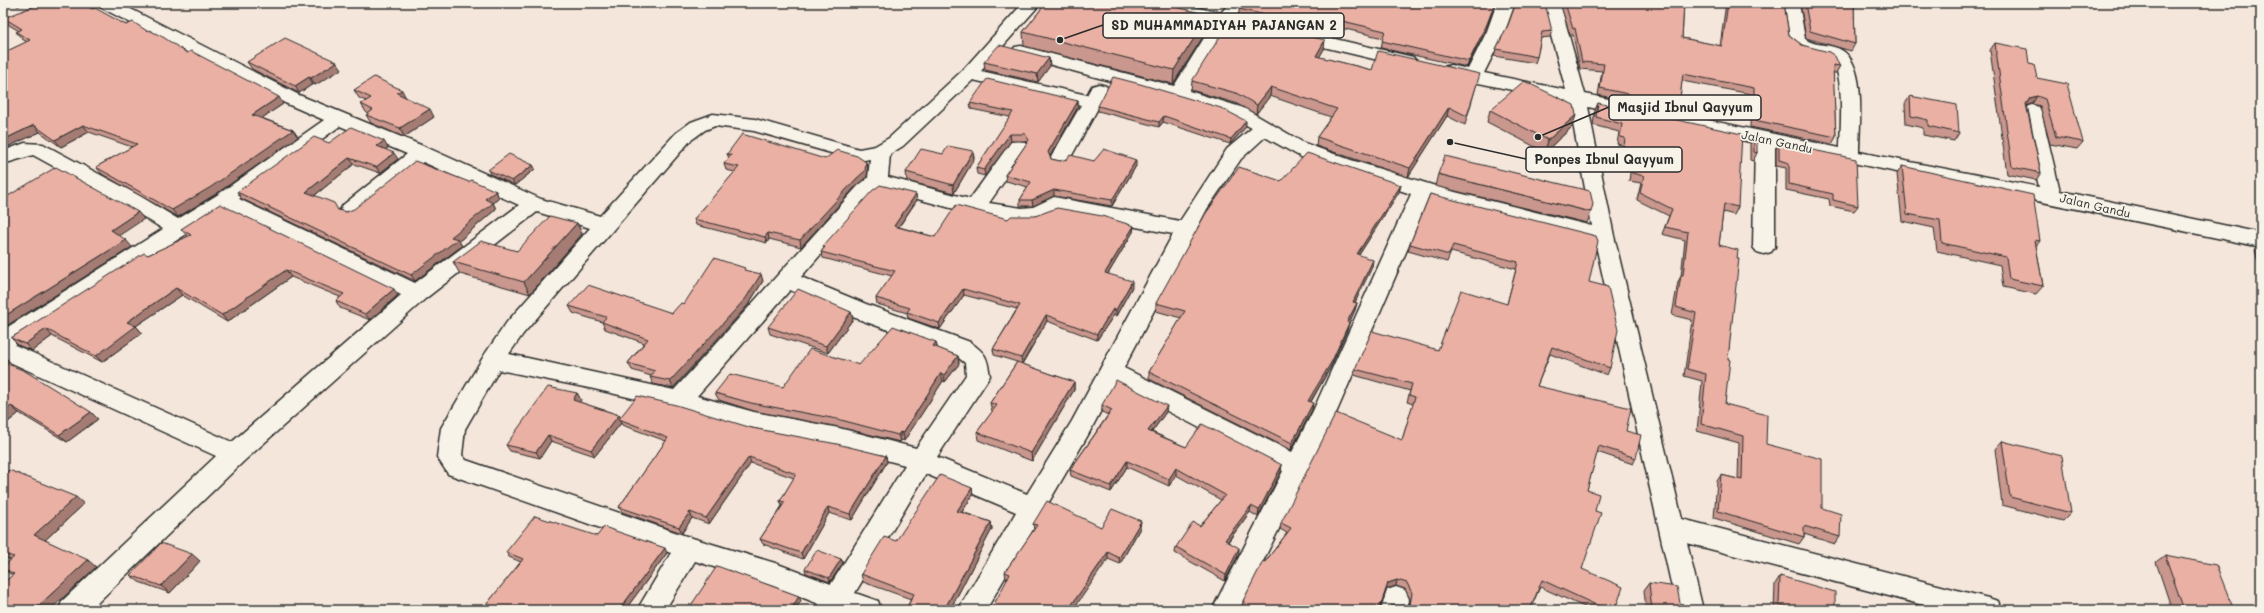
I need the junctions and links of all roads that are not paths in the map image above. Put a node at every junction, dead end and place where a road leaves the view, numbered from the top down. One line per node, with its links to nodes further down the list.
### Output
1 (106, 3): 17 (street)
2 (1032, 3): 9 (street)
3 (1154, 3): 8 (street, Jalan Gandu)
4 (1238, 3): 8 (street)
5 (1506, 3): 12 (street)
6 (1551, 3): 14 (street)
7 (1790, 3): 23 (street)
8 (1226, 19): 12 (street, Jalan Gandu); 13 (street)
9 (996, 44): 10 (street); 11 (street)
10 (969, 74): 15 (street); 21 (street)
11 (1108, 75): 13 (street); 15 (street)
12 (1473, 76): 14 (street, Jalan Gandu)
13 (1178, 94): 18 (street)
14 (1576, 98): 19 (street, Jalan Gandu); 36 (street)
15 (1093, 102): 25 (street)
16 (2032, 112): 28 (street)
17 (338, 119): 22 (street); 29 (street)
18 (1265, 127): 27 (street); 35 (street)
19 (1765, 139): 23 (street, Jalan Gandu); 38 (street)
20 (1018, 147): 31 (street)
21 (880, 151): 26 (street); 33 (street)
22 (421, 153): 30 (street); 32 (street)
23 (1848, 157): 28 (street, Jalan Gandu)
24 (3, 158): 34 (street)
25 (1060, 158)
26 (878, 181): 31 (street); 39 (street)
27 (1422, 191): 36 (street); 48 (street)
28 (2051, 196): 37 (street, Jalan Gandu)
29 (224, 200): 34 (street); 40 (street)
30 (534, 204): 33 (street); 40 (street)
31 (976, 206): 35 (street)
32 (350, 210)
33 (604, 225): 43 (street)
34 (178, 229): 41 (street)
35 (1188, 230): 44 (street)
36 (1604, 236): 50 (street)
37 (2261, 240)
38 (1764, 248)
39 (786, 280): 45 (street); 47 (street)
40 (417, 293): 46 (street)
41 (3, 341)
42 (3, 350): 46 (street)
43 (493, 360): 45 (street); 51 (street)
44 (1110, 371): 48 (street); 49 (street)
45 (679, 400): 47 (street)
46 (235, 454): 53 (street)
47 (921, 461): 49 (street); 52 (street)
48 (1298, 467): 57 (street)
49 (1032, 508): 56 (street)
50 (1670, 527): 58 (street); 59 (street)
51 (689, 548): 52 (street); 54 (street)
52 (833, 604): 55 (street)
53 (72, 610)
54 (650, 610)
55 (868, 610)
56 (971, 610)
57 (1225, 610)
58 (1690, 610)
59 (1988, 610)

